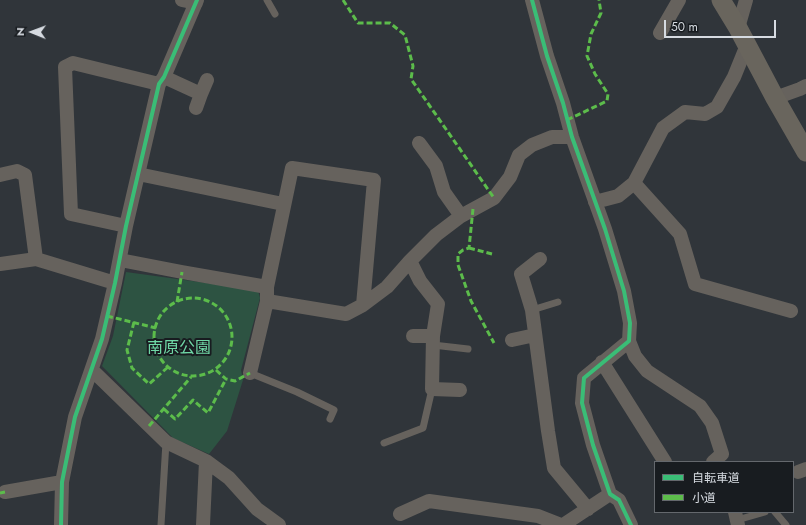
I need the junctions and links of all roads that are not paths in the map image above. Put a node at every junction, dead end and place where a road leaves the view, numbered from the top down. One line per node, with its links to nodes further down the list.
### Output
1 (182, 0): 7 (street)
2 (267, 0): 8 (lane)
3 (532, 0): 18 (street)
4 (679, 0): 10 (street)
5 (721, 0): 9 (main road)
6 (746, 0): 9 (street)
7 (196, 2): 12 (street)
8 (275, 14)
9 (738, 28): 11 (main road)
10 (660, 33)
11 (747, 45): 16 (main road); 23 (street)
12 (162, 80): 15 (street); 21 (street); 27 (street)
13 (207, 80): 15 (street)
14 (806, 86): 16 (street)
15 (201, 94): 17 (street)
16 (775, 98): 20 (main road)
17 (196, 108)
18 (572, 137): 24 (street); 26 (street)
19 (419, 143): 26 (street)
20 (806, 152)
21 (138, 174): 25 (street); 27 (street)
22 (0, 176): 28 (street)
23 (634, 184): 24 (street); 39 (street)
24 (595, 202): 44 (street)
25 (284, 204): 34 (street); 37 (street)
26 (461, 216): 31 (street)
27 (126, 226): 30 (street)
28 (36, 259): 32 (street); 33 (street)
29 (540, 259): 38 (street)
30 (120, 260): 33 (street); 34 (street)
31 (410, 260): 37 (street); 42 (street)
32 (0, 264)
33 (115, 283): 47 (street)
34 (267, 286): 35 (street)
35 (267, 301): 37 (street); 48 (street)
36 (558, 302): 38 (lane)
37 (363, 304)
38 (532, 310): 40 (street)
39 (791, 311)
40 (535, 335): 43 (street); 60 (street)
41 (413, 336): 42 (street)
42 (433, 340): 45 (lane); 49 (street)
43 (512, 340)
44 (628, 341): 46 (street); 56 (street)
45 (468, 349)
46 (602, 362): 55 (street); 59 (street)
47 (92, 370): 52 (street); 57 (street)
48 (250, 373): 51 (lane)
49 (432, 389): 50 (street); 53 (lane)
50 (460, 390)
51 (330, 419)
52 (166, 442): 54 (street); 66 (lane)
53 (384, 443)
54 (206, 461): 67 (street); 68 (street)
55 (664, 461)
56 (714, 461)
57 (62, 482): 58 (street); 65 (street)
58 (5, 492)
59 (610, 494): 60 (street); 70 (street)
60 (588, 509): 69 (street)
61 (761, 513): 64 (lane)
62 (776, 513): 71 (lane)
63 (400, 514): 69 (street)
64 (737, 519)
65 (61, 525)
66 (161, 525)
67 (203, 525)
68 (279, 525)
69 (562, 525)
70 (630, 525)
71 (786, 525)

